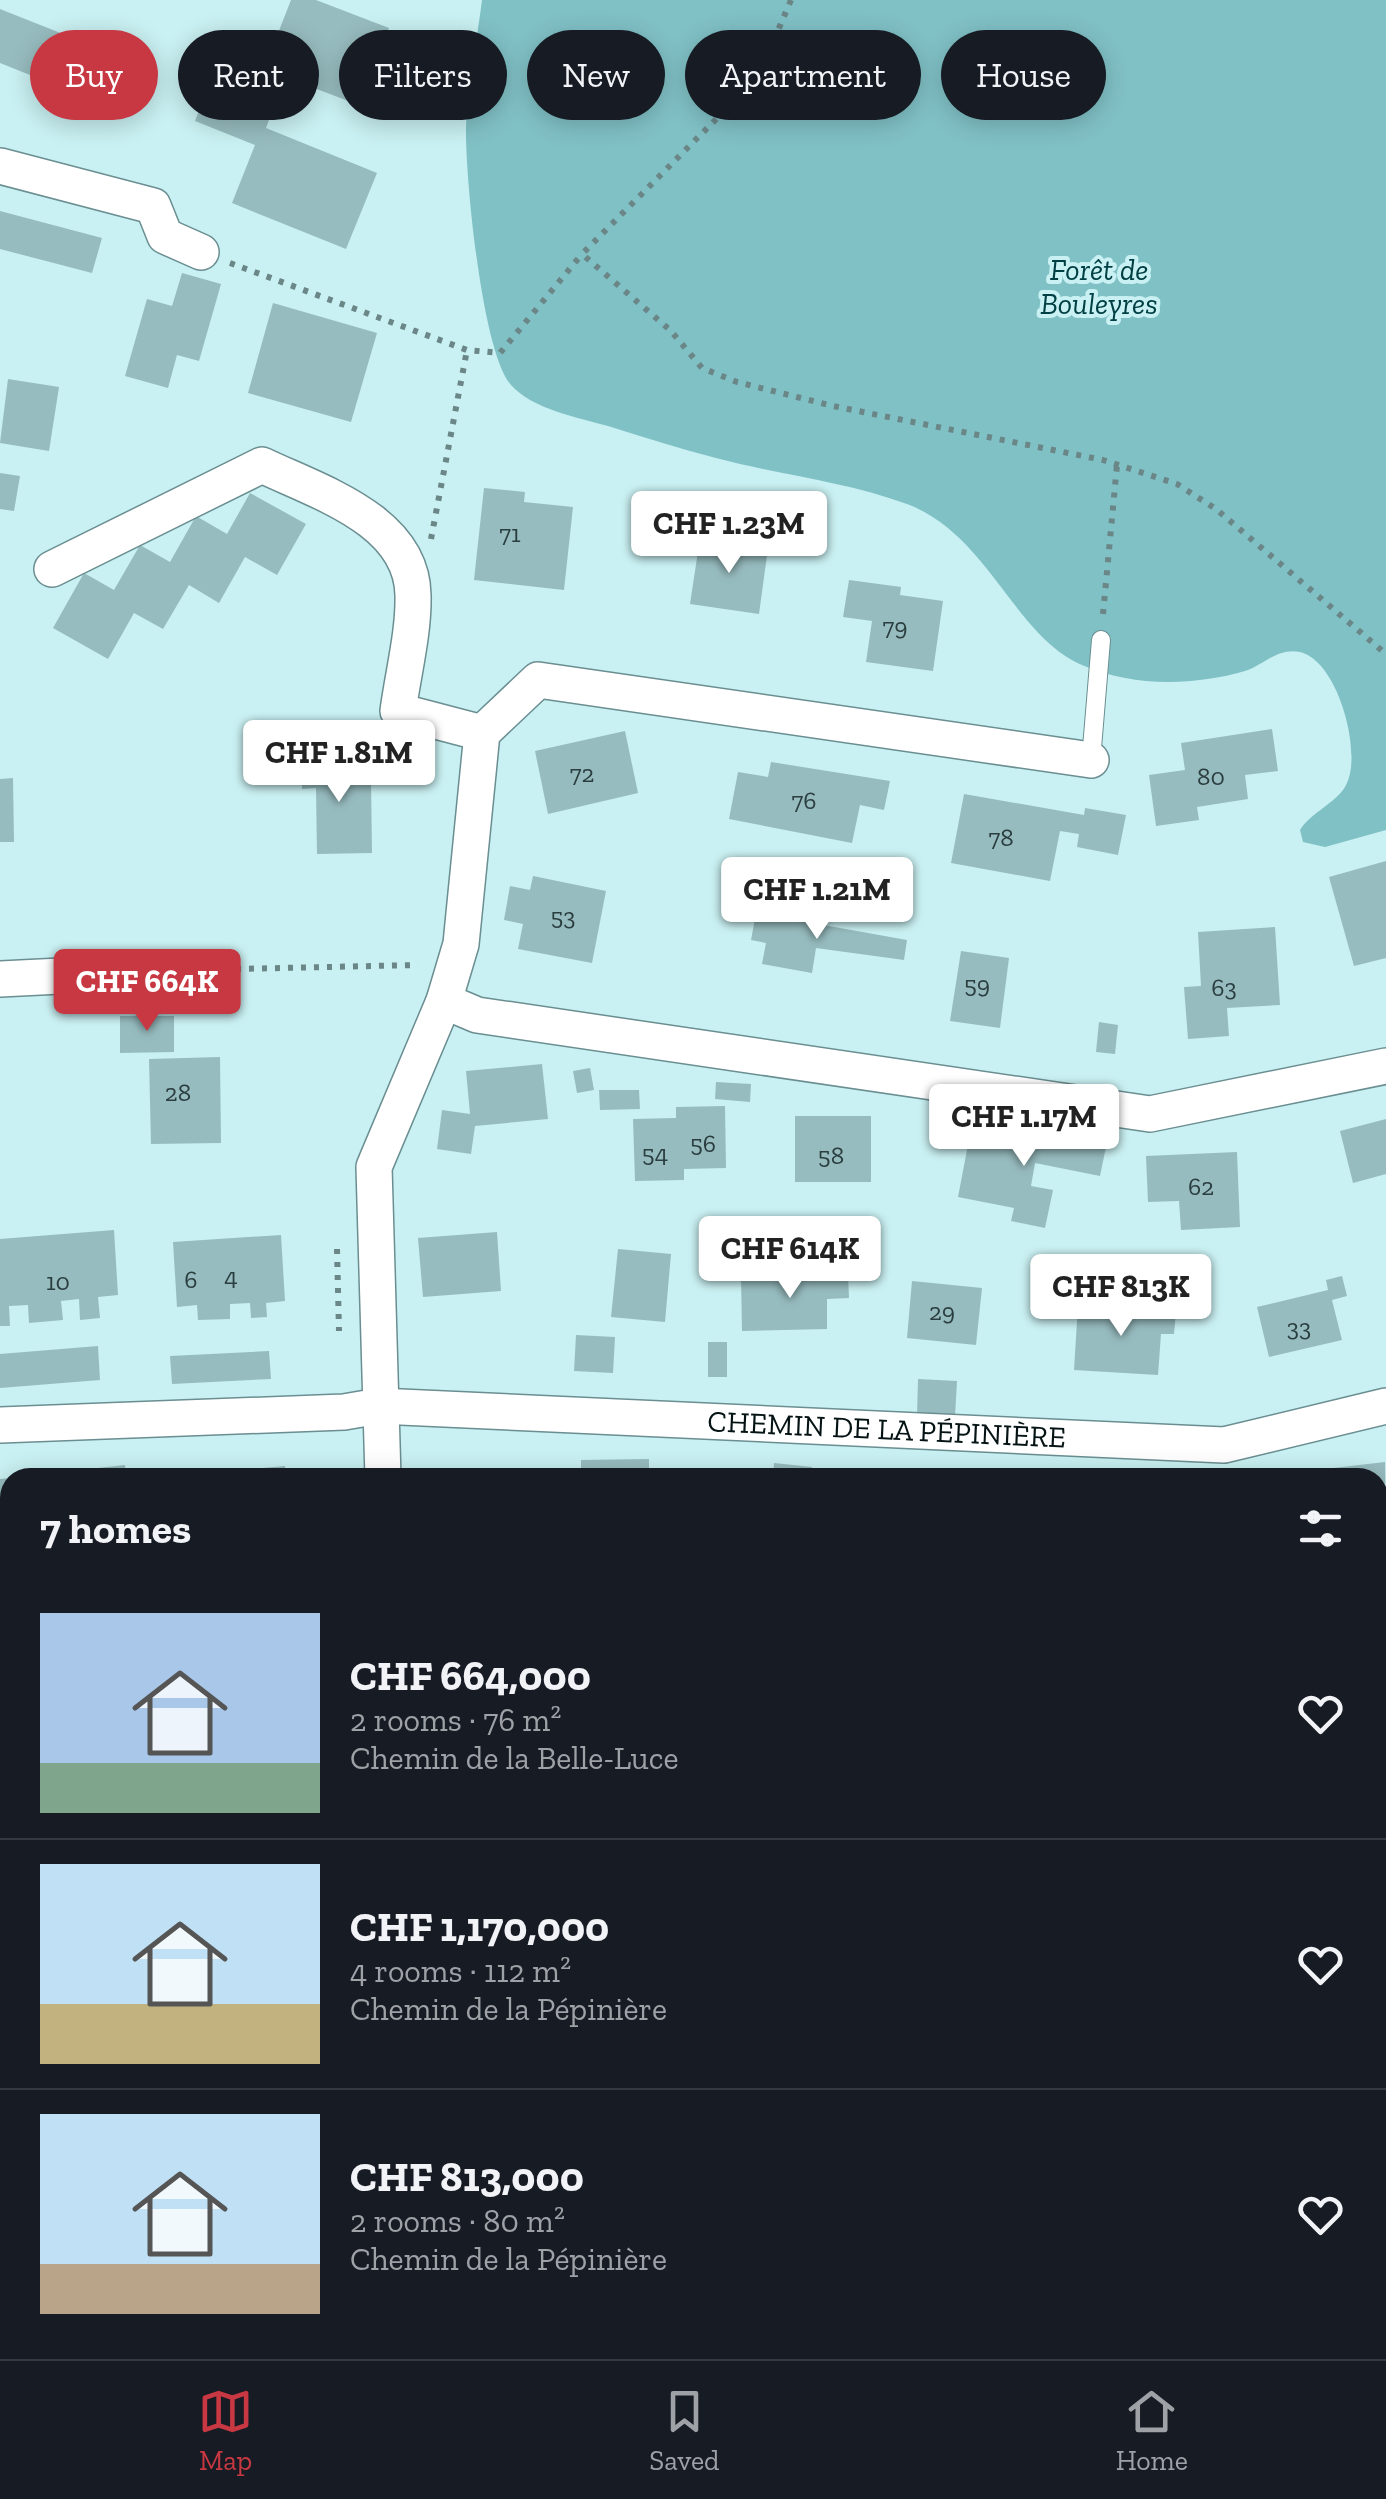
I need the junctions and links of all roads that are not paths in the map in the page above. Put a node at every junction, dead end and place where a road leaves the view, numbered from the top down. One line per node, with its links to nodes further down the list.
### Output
1 (0, 166): 2 (street)
2 (201, 252)
3 (52, 569): 5 (street)
4 (1101, 640): 6 (lane)
5 (482, 733): 6 (street); 9 (street)
6 (1090, 760)
7 (202, 969): 8 (street)
8 (0, 979)
9 (444, 1001): 10 (street); 11 (street)
10 (1386, 1066)
11 (380, 1406): 12 (street, CHEMIN DE LA PÉPINIÈRE); 13 (street, CHEMIN DE LA PÉPINIÈRE); 14 (street)
12 (1386, 1406)
13 (0, 1425)
14 (383, 1468)

